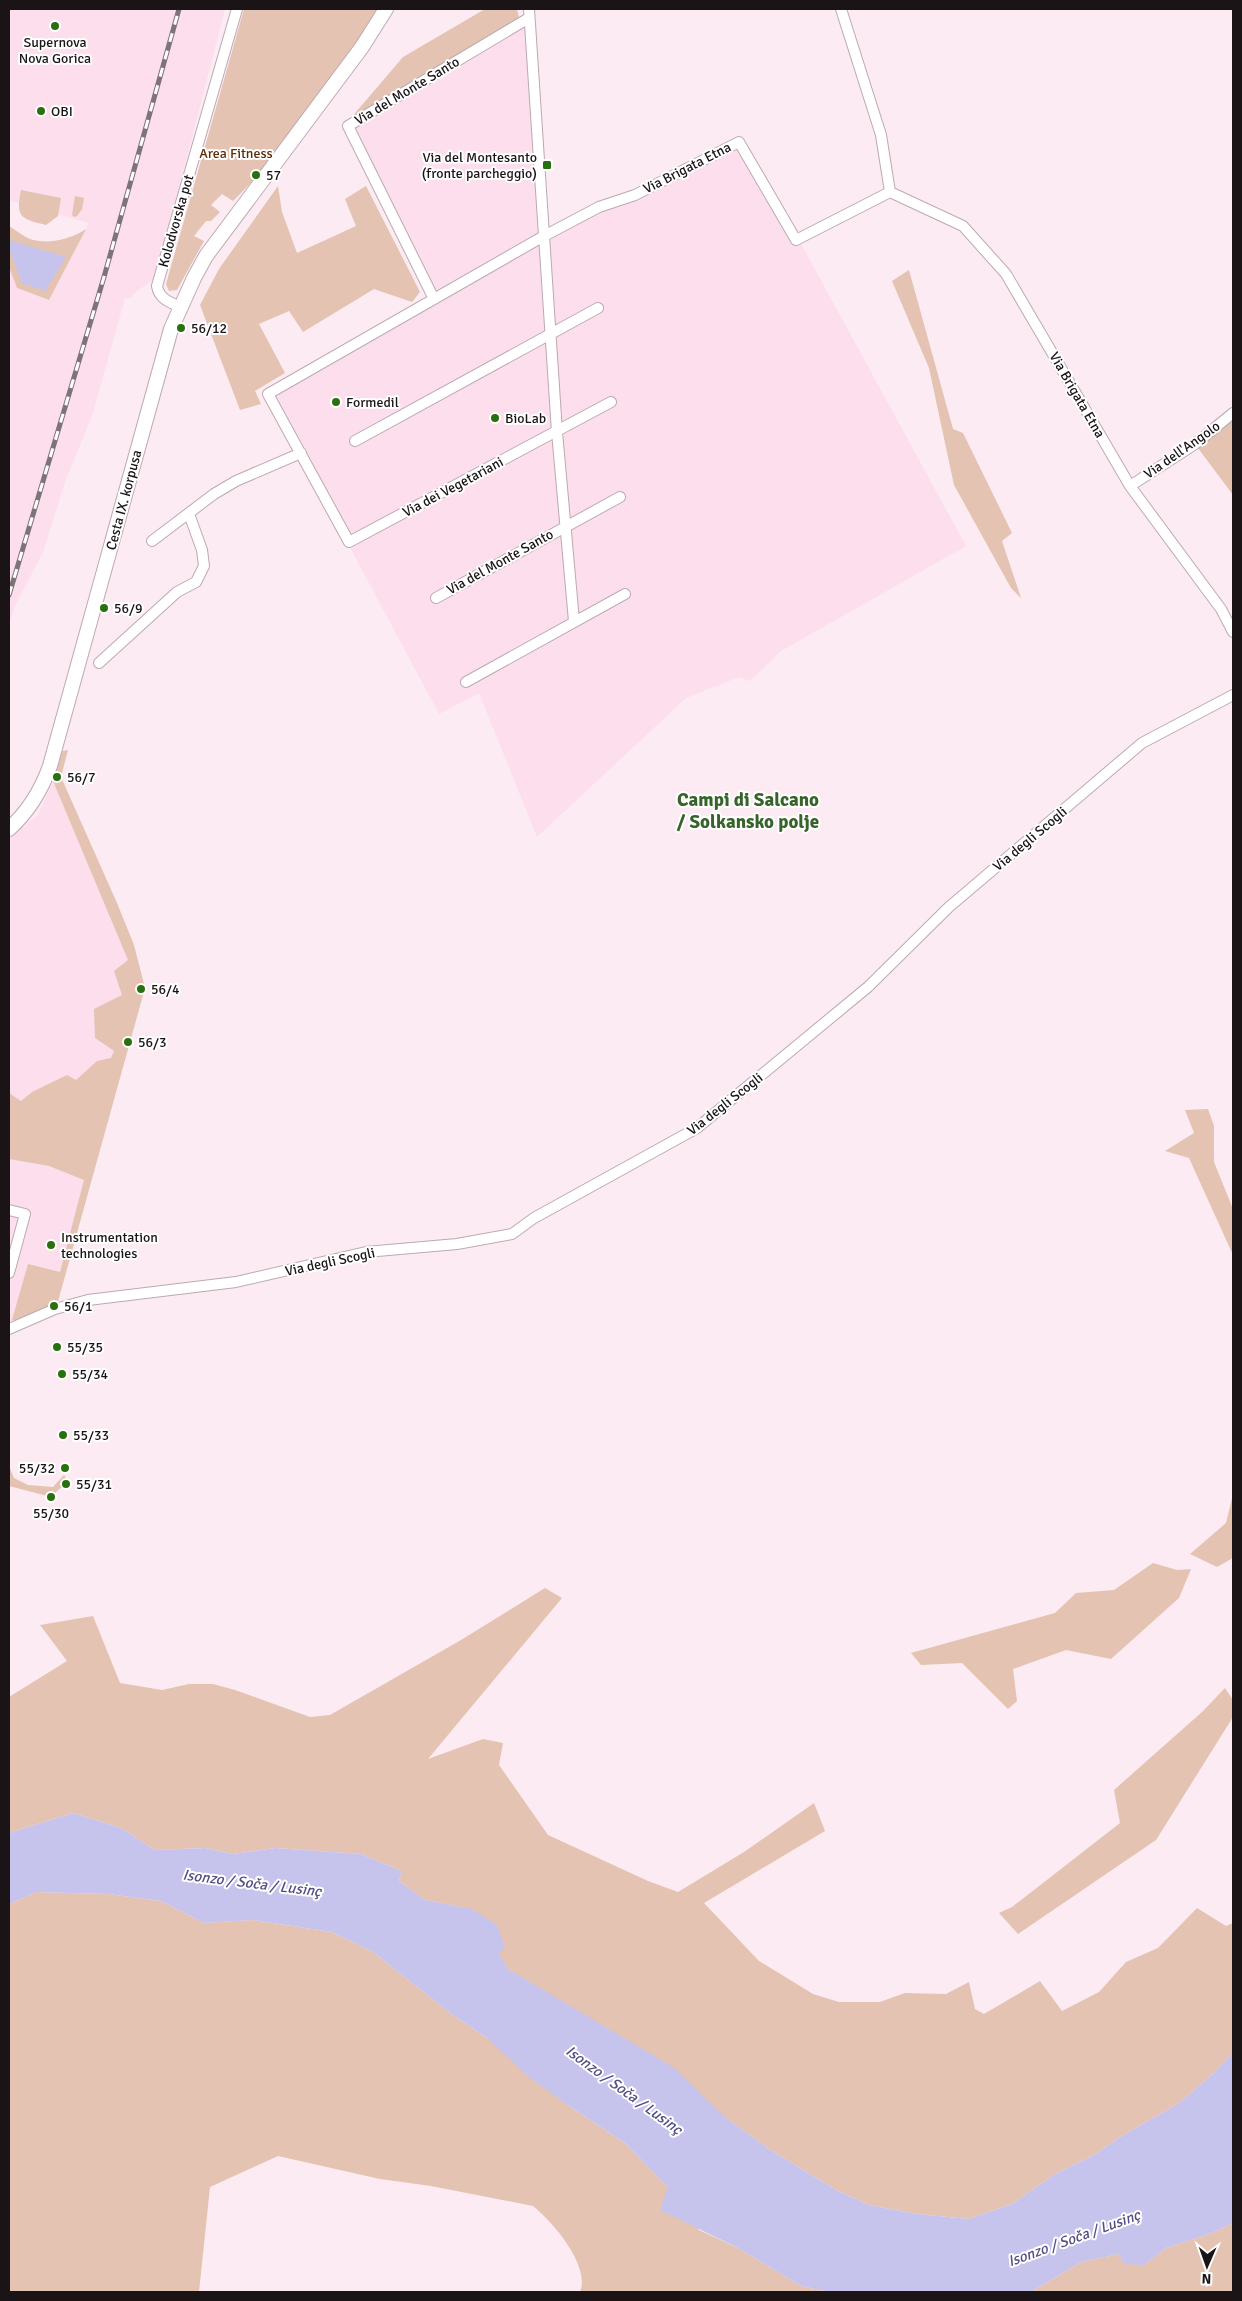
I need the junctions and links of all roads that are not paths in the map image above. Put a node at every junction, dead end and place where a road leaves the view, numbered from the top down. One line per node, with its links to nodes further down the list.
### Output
1 (237, 9): 8 (street, Kolodvorska pot)
2 (386, 9): 8 (main road, Cesta IX. korpusa)
3 (840, 9): 5 (street)
4 (529, 13): 6 (street, Via del Monte Santo); 7 (street, Via del Monte Santo)
5 (890, 192): 6 (street, Via Brigata Etna); 16 (street, Via Brigata Etna)
6 (544, 236): 7 (street); 10 (street, Via del Monte Santo)
7 (434, 299): 15 (street)
8 (180, 307): 28 (main road, Cesta IX. korpusa)
9 (598, 308): 10 (street)
10 (551, 335): 13 (street, Via del Monte Santo); 14 (street)
11 (611, 402): 13 (street)
12 (1233, 413): 16 (street, Via dell'Angolo)
13 (558, 432): 15 (street, Via dei Vegetariani); 19 (street, Via del Monte Santo)
14 (355, 441)
15 (301, 454): 18 (street)
16 (1130, 486): 24 (street, Via Brigata Etna)
17 (620, 497): 19 (street, Via del Monte Santo)
18 (189, 514): 20 (street); 25 (street)
19 (565, 526): 22 (street, Via del Monte Santo); 23 (street, Via del Monte Santo)
20 (152, 541)
21 (626, 594): 23 (street)
22 (436, 598)
23 (574, 621): 26 (street)
24 (1233, 632)
25 (99, 663)
26 (466, 682)
27 (1233, 695): 31 (street, Via degli Scogli)
28 (9, 829)
29 (9, 1210): 30 (street)
30 (9, 1273)
31 (9, 1328)

